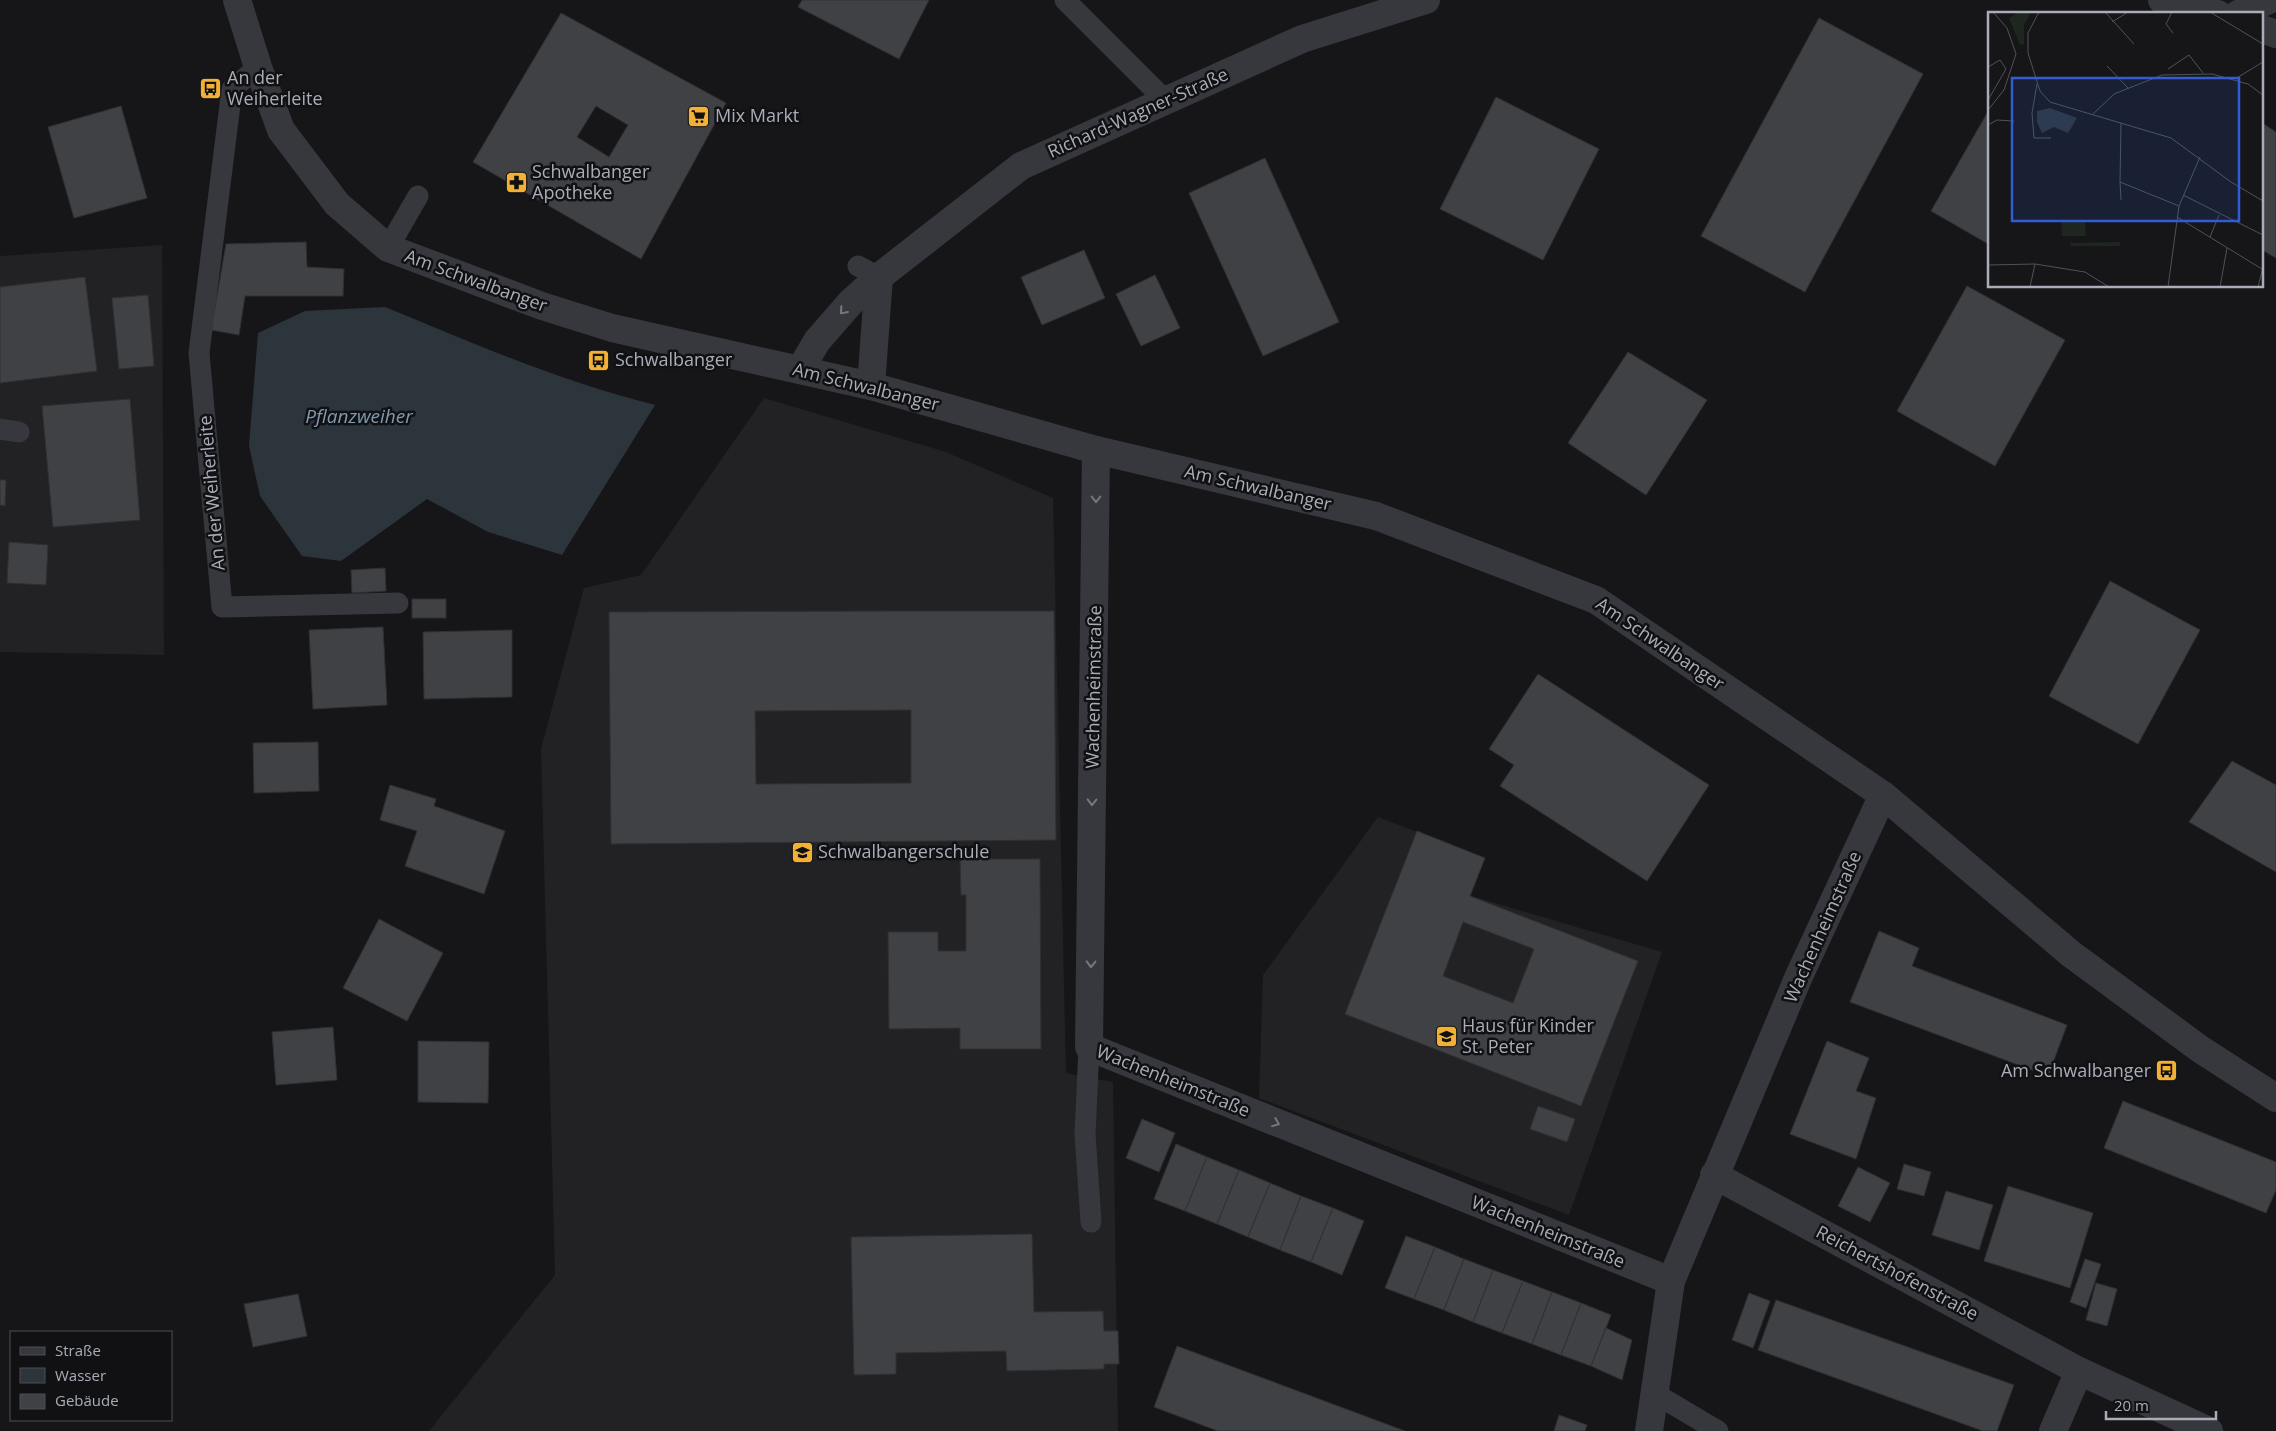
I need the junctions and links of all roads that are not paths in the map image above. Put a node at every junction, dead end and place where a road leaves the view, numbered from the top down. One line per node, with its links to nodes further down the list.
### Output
1 (237, 0): 10 (street, Am Schwalbanger)
2 (1065, 0): 11 (lane)
3 (1426, 0): 11 (street, Richard-Wagner-Straße)
4 (2162, 0): 6 (street)
5 (2269, 0): 7 (street)
6 (2210, 12)
7 (2242, 12)
8 (2264, 29): 9 (street)
9 (2276, 34)
10 (258, 67): 13 (street, Am Schwalbanger); 18 (lane, An der Weiherleite)
11 (1166, 101): 14 (street, Richard-Wagner-Straße)
12 (418, 196): 13 (lane)
13 (388, 248): 15 (street, Am Schwalbanger)
14 (868, 271): 15 (street, Richard-Wagner-Straße, one-way to 15); 16 (street)
15 (800, 370): 16 (street, Am Schwalbanger)
16 (871, 386): 17 (street, Am Schwalbanger)
17 (1096, 450): 19 (street, Am Schwalbanger); 20 (street, Wachenheimstraße, one-way to 20)
18 (398, 603)
19 (1883, 794): 21 (street, Am Schwalbanger); 22 (street, Wachenheimstraße)
20 (1089, 1048): 23 (lane); 24 (street, Wachenheimstraße, one-way to 24)
21 (2276, 1098)
22 (1714, 1175): 24 (street, Wachenheimstraße); 25 (street, Reichertshofenstraße)
23 (1091, 1222)
24 (1670, 1281): 26 (street, Wachenheimstraße)
25 (2079, 1371): 29 (street); 30 (street, Reichertshofenstraße)
26 (1654, 1393): 27 (street, Wachenheimstraße); 28 (lane)
27 (1650, 1431)
28 (1718, 1431)
29 (2054, 1431)
30 (2209, 1431)

